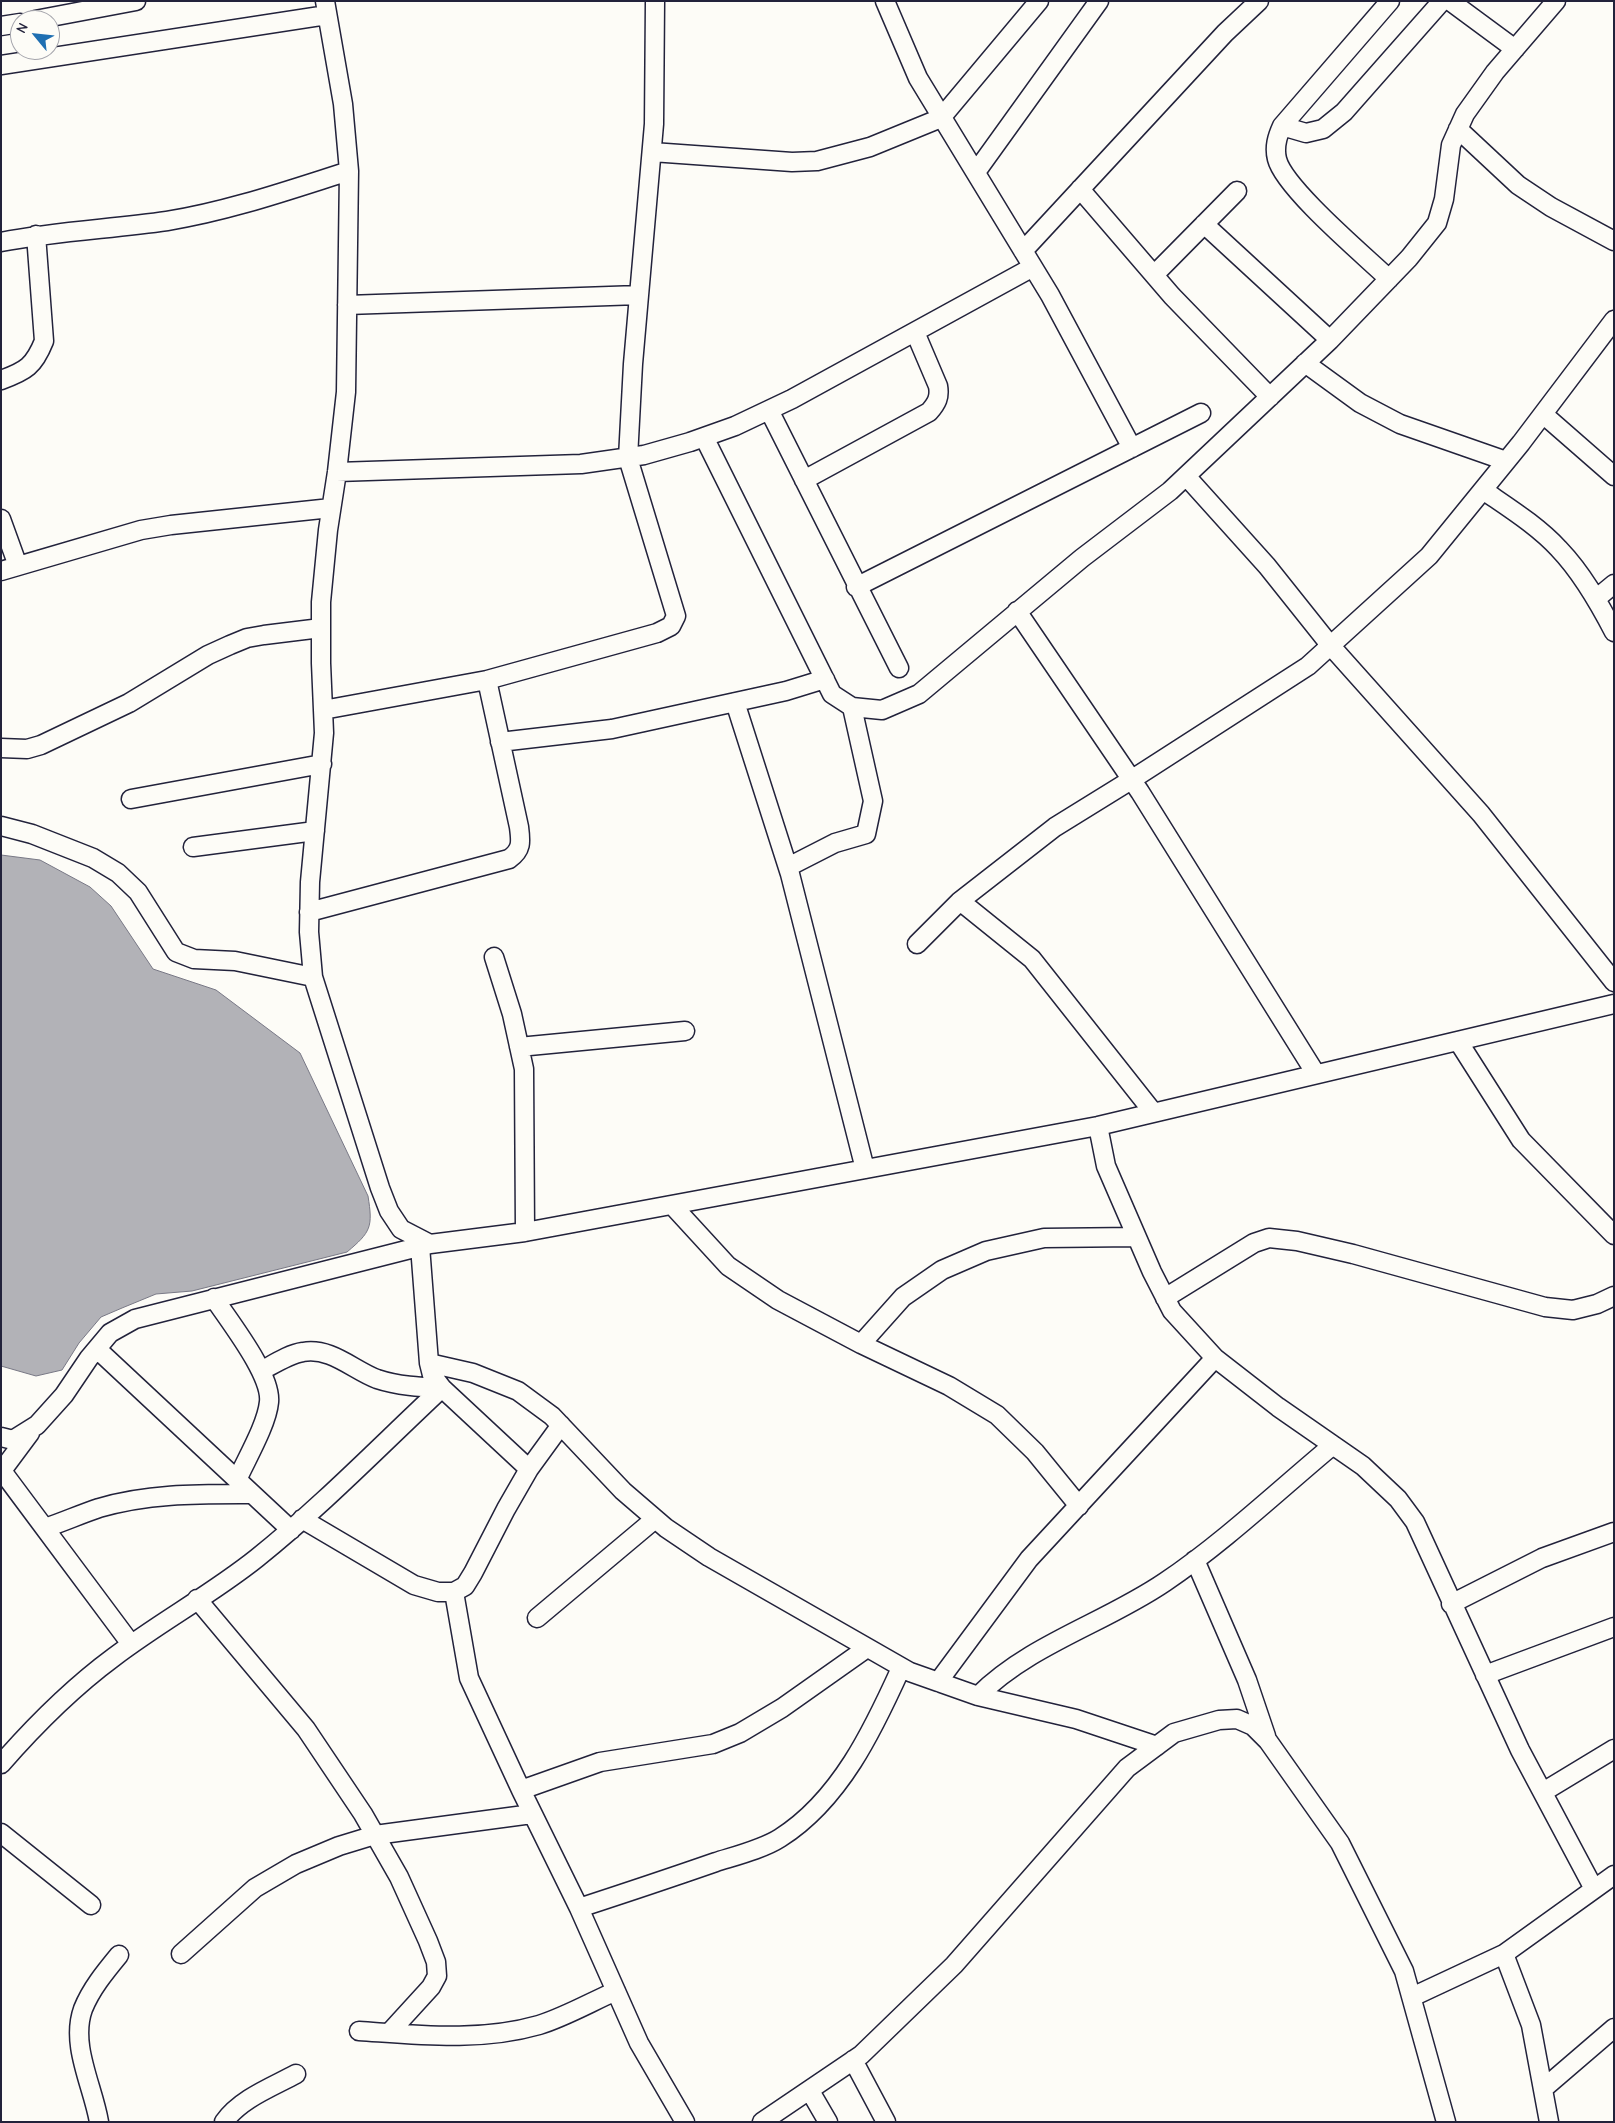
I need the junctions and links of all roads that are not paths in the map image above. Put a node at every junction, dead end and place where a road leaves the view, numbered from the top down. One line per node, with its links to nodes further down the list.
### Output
1 (136, 1): 12 (street)
2 (655, 1): 18 (street)
3 (885, 1): 15 (street)
4 (1039, 1): 15 (street)
5 (1100, 1): 20 (street)
6 (1259, 1): 21 (street)
7 (1390, 1): 16 (street)
8 (1442, 1): 16 (street)
9 (1450, 1): 13 (street)
10 (1556, 1): 13 (street)
11 (326, 8): 14 (street); 19 (street)
12 (60, 15)
13 (1516, 49): 17 (street)
14 (1, 65)
15 (941, 118): 18 (street); 20 (street)
16 (1282, 126): 30 (street)
17 (1458, 129): 25 (street); 30 (street)
18 (652, 152): 31 (street)
19 (349, 171): 24 (street); 32 (street)
20 (976, 172): 27 (street)
21 (1080, 189): 27 (street); 29 (street)
22 (1237, 191): 23 (street)
23 (1204, 224): 29 (street); 35 (street)
24 (36, 235): 26 (street); 37 (street)
25 (1614, 241)
26 (1, 242)
27 (1023, 251): 28 (street)
28 (1033, 267): 34 (street); 43 (street)
29 (1154, 274): 38 (street)
30 (1389, 279): 35 (street)
31 (639, 296): 32 (street); 44 (street)
32 (347, 304): 46 (street)
33 (1614, 320): 41 (street)
34 (915, 332): 39 (street); 49 (street)
35 (1330, 340): 36 (street)
36 (1305, 363): 38 (street); 45 (street)
37 (1, 380)
38 (1270, 397): 47 (street)
39 (769, 410): 42 (street); 49 (street)
40 (1201, 413): 43 (street)
41 (1543, 414): 45 (street); 48 (street)
42 (704, 437): 44 (street); 62 (street)
43 (1132, 448): 55 (street)
44 (628, 458): 46 (street); 63 (street)
45 (1506, 461): 50 (street)
46 (338, 472): 51 (street)
47 (1186, 476): 57 (street); 60 (street)
48 (1614, 476)
49 (804, 480): 55 (street)
50 (1483, 490): 56 (street); 60 (street)
51 (331, 508): 53 (street); 58 (street)
52 (1, 519): 53 (street)
53 (9, 568)
54 (1614, 584): 56 (street)
55 (856, 586): 61 (street)
56 (1597, 598): 59 (street)
57 (1016, 611): 65 (street); 70 (street)
58 (321, 628): 66 (street); 68 (street)
59 (1614, 632)
60 (1330, 645): 70 (street); 81 (street)
61 (899, 668)
62 (825, 679): 64 (street); 65 (street)
63 (486, 680): 66 (street); 67 (street)
64 (735, 702): 67 (street); 75 (street)
65 (852, 707): 75 (street)
66 (323, 710): 69 (street)
67 (500, 742): 77 (street)
68 (1, 748)
69 (322, 764): 71 (street); 73 (street)
70 (1131, 780): 76 (street); 86 (street)
71 (131, 799)
72 (1, 826): 80 (street)
73 (315, 832): 74 (street); 77 (street)
74 (193, 846)
75 (788, 867): 89 (street)
76 (960, 901): 78 (street); 87 (street)
77 (309, 912): 80 (street)
78 (917, 944)
79 (494, 957): 85 (street)
80 (313, 977): 94 (street)
81 (1614, 982)
82 (1614, 1004): 84 (street)
83 (685, 1031): 85 (street)
84 (1458, 1041): 86 (street); 92 (street)
85 (519, 1047): 91 (street)
86 (1316, 1074): 87 (street)
87 (1153, 1112): 88 (street)
88 (1098, 1126): 89 (street); 93 (street)
89 (865, 1169): 90 (street)
90 (672, 1205): 91 (street); 98 (street)
91 (525, 1232): 94 (street)
92 (1614, 1235)
93 (1136, 1237): 97 (street); 98 (street)
94 (425, 1245): 96 (street); 101 (street)
95 (1614, 1296): 97 (street)
96 (214, 1298): 99 (street); 102 (street)
97 (1165, 1298): 100 (street)
98 (861, 1344): 112 (street)
99 (97, 1349): 104 (street); 110 (street)
100 (1215, 1358): 107 (street); 112 (street)
101 (428, 1363): 103 (street); 105 (street)
102 (261, 1371): 103 (street); 110 (street)
103 (442, 1388): 108 (street); 114 (street)
104 (37, 1425): 106 (street); 109 (street)
105 (561, 1426): 108 (street); 113 (street)
106 (1, 1437)
107 (1333, 1445): 117 (street); 120 (street)
108 (529, 1469): 118 (street)
109 (2, 1471): 115 (street)
110 (237, 1480): 111 (street)
111 (252, 1494): 114 (street); 115 (street)
112 (1079, 1506): 127 (street)
113 (655, 1519): 121 (street); 124 (street)
114 (297, 1525): 118 (street); 119 (street)
115 (46, 1528): 123 (street)
116 (1614, 1532): 120 (street)
117 (1195, 1560): 128 (street); 129 (street)
118 (454, 1592): 133 (street)
119 (197, 1599): 123 (street); 137 (street)
120 (1451, 1604): 126 (street)
121 (537, 1618)
122 (1614, 1627): 126 (street)
123 (131, 1644): 132 (street)
124 (867, 1648): 125 (street); 133 (street)
125 (902, 1668): 127 (street); 141 (street)
126 (1485, 1675): 134 (street)
127 (938, 1682): 128 (street)
128 (978, 1696): 130 (street)
129 (1268, 1741): 130 (street); 146 (street)
130 (1157, 1746): 150 (street)
131 (1614, 1749): 134 (street)
132 (1, 1764)
133 (521, 1790): 135 (street)
134 (1543, 1792): 139 (street)
135 (532, 1814): 137 (street); 141 (street)
136 (1, 1833): 140 (street)
137 (375, 1835): 142 (street); 149 (street)
138 (1614, 1875): 139 (street)
139 (1594, 1889): 143 (street)
140 (91, 1905)
141 (579, 1908): 145 (street)
142 (182, 1954)
143 (1504, 1954): 146 (street); 152 (street)
144 (119, 1955): 154 (street)
145 (616, 1991): 149 (street); 156 (street)
146 (1412, 1997): 160 (street)
147 (1614, 2028): 152 (street)
148 (359, 2031): 149 (street)
149 (389, 2033)
150 (853, 2060): 153 (street); 159 (street)
151 (296, 2074): 155 (street)
152 (1543, 2090): 161 (street)
153 (810, 2091): 157 (street); 158 (street)
154 (100, 2122)
155 (224, 2122)
156 (685, 2122)
157 (762, 2122)
158 (828, 2122)
159 (886, 2122)
160 (1446, 2122)
161 (1549, 2122)

